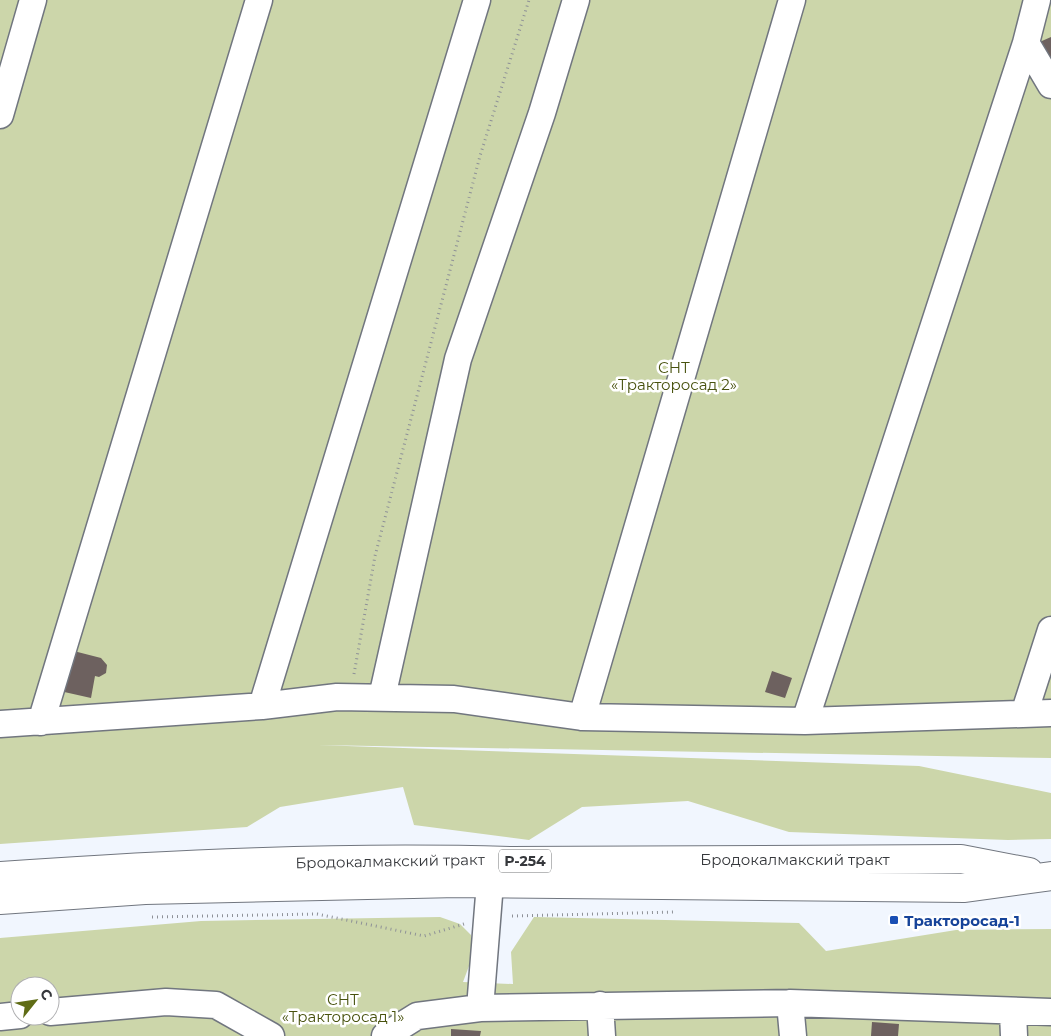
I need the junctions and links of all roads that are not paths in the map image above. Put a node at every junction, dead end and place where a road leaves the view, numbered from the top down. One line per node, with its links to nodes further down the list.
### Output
1 (33, 0): 9 (lane)
2 (259, 0): 17 (lane)
3 (477, 0): 12 (lane)
4 (576, 0): 11 (lane)
5 (792, 0): 15 (lane)
6 (1037, 0): 7 (lane)
7 (1026, 43): 8 (lane); 16 (lane)
8 (1051, 85)
9 (0, 115)
10 (1051, 630): 14 (lane)
11 (382, 697): 12 (lane); 15 (lane)
12 (262, 706): 17 (lane)
13 (1051, 713): 14 (lane)
14 (1024, 714): 16 (lane)
15 (582, 717): 16 (lane)
16 (805, 720)
17 (42, 722): 18 (lane)
18 (0, 724)
19 (0, 876): 20 (main road, Бродокалмакский тракт / Р-254)
20 (1049, 876): 21 (main road, Бродокалмакский тракт / Р-254)
21 (490, 883): 22 (main road, Бродокалмакский тракт / Р-254); 25 (lane)
22 (0, 900)
23 (790, 1003): 24 (lane); 28 (lane); 33 (lane)
24 (600, 1005): 25 (lane); 32 (lane)
25 (480, 1008): 29 (lane)
26 (60, 1011): 30 (lane)
27 (1051, 1012): 28 (lane)
28 (1013, 1024)
29 (418, 1026): 31 (lane)
30 (271, 1036)
31 (385, 1036)
32 (602, 1036)
33 (793, 1036)

